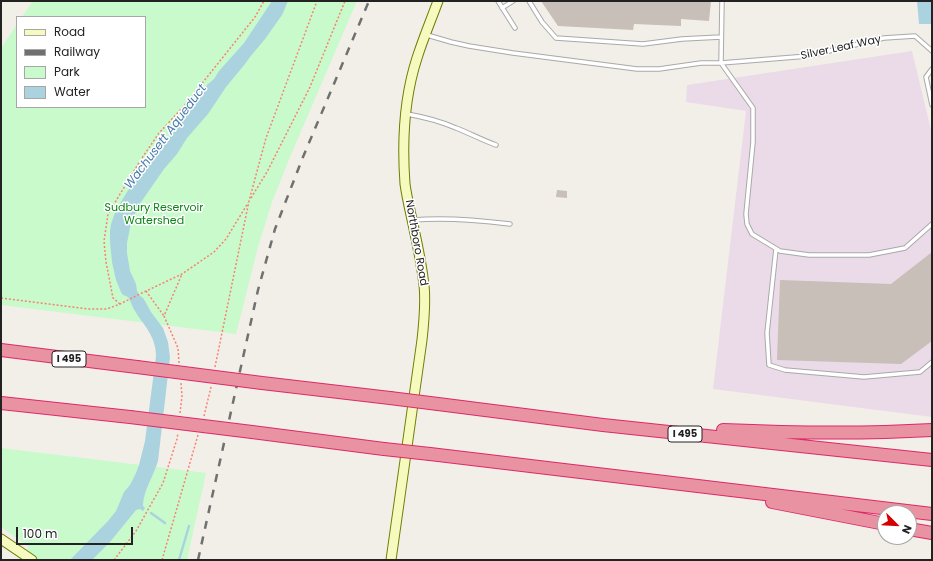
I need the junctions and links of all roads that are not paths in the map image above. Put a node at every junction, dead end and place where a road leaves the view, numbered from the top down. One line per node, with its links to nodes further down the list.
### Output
1 (438, 1): 8 (main road, Northboro Road)
2 (498, 1): 6 (lane)
3 (513, 1): 6 (lane)
4 (529, 1): 9 (lane)
5 (722, 1): 9 (lane)
6 (502, 8): 7 (lane)
7 (515, 28)
8 (426, 34): 11 (lane, Silver Leaf Way); 14 (main road, Northboro Road)
9 (721, 37): 11 (lane)
10 (932, 51): 11 (lane, Silver Leaf Way)
11 (721, 63): 19 (lane)
12 (932, 69): 13 (lane)
13 (932, 105)
14 (406, 114): 15 (lane); 16 (main road, Northboro Road)
15 (496, 145)
16 (412, 220): 17 (lane); 33 (main road, Northboro Road)
17 (510, 224)
18 (932, 224): 19 (lane)
19 (776, 249): 21 (lane)
20 (1, 350): 23 (highway, I 495, bridge)
21 (932, 362)
22 (1, 403): 26 (highway, bridge)
23 (603, 425): 24 (highway); 25 (highway, I 495)
24 (932, 430)
25 (932, 460)
26 (672, 483): 27 (highway); 28 (highway)
27 (932, 514)
28 (877, 522)
29 (917, 531): 30 (highway)
30 (932, 534)
31 (1, 539): 32 (main road)
32 (32, 560)
33 (391, 560)

